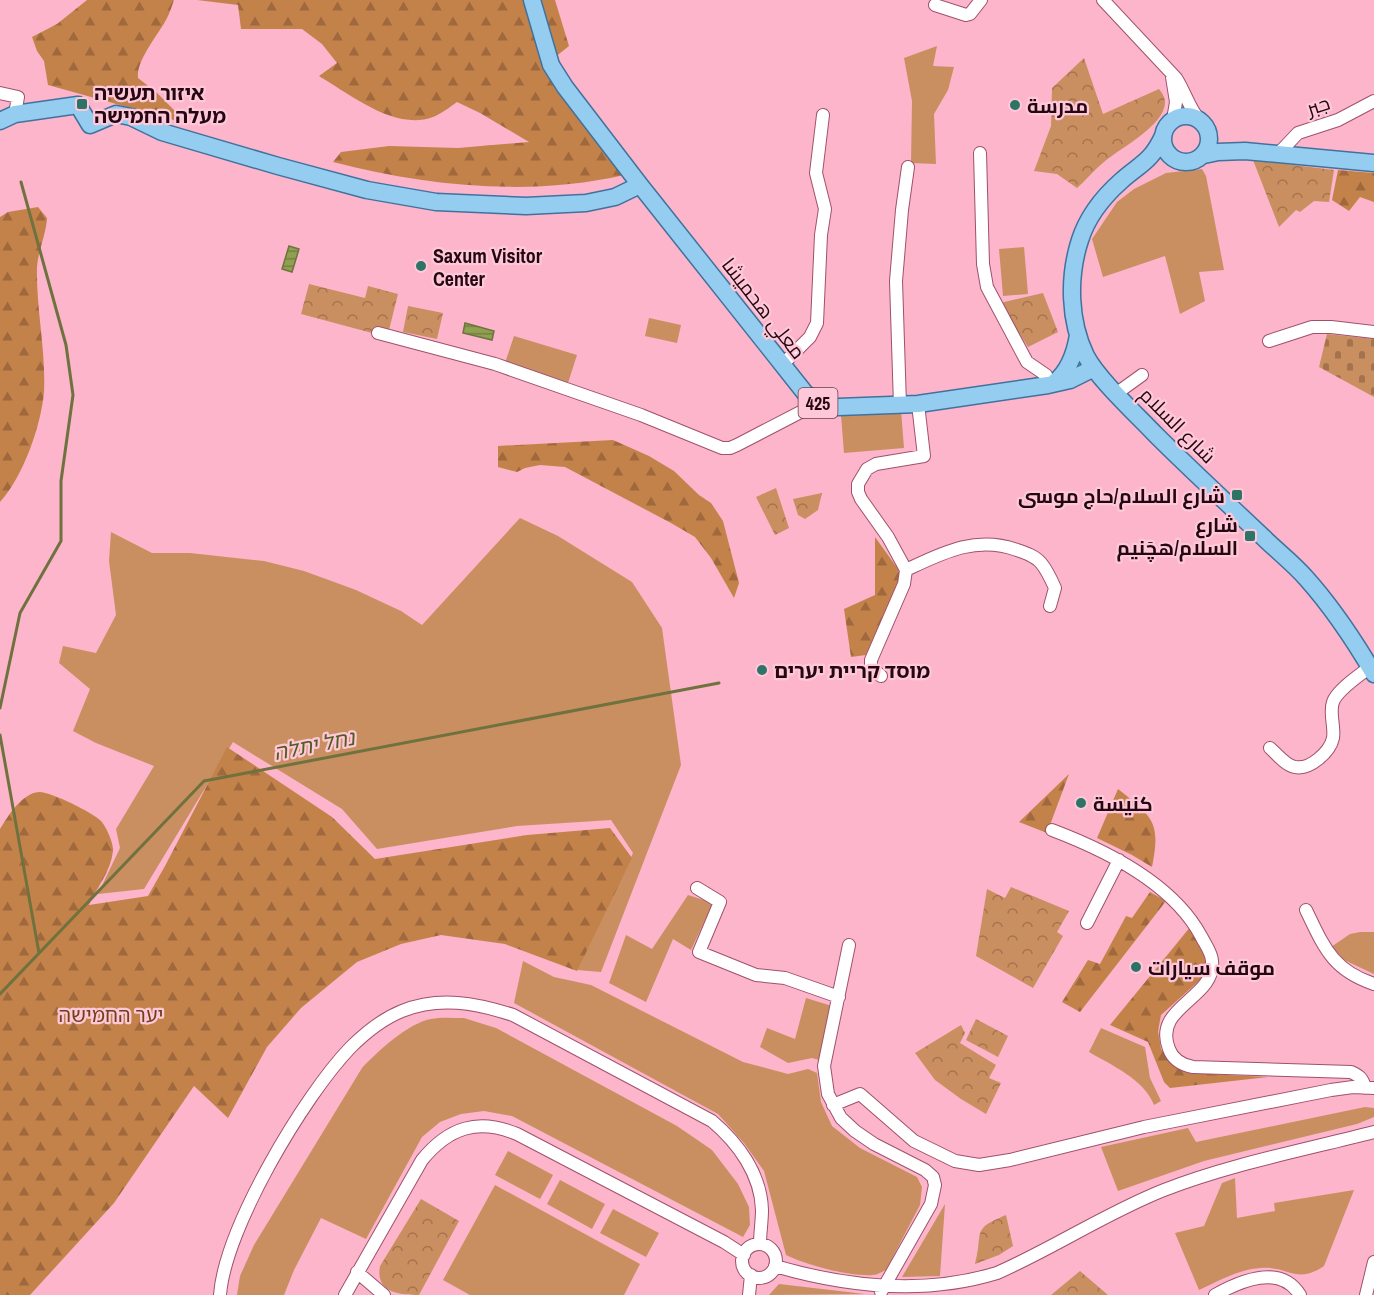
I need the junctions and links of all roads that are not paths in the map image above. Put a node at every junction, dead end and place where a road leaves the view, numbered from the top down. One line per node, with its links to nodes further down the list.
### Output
1 (532, 0): 21 (main road, 425)
2 (981, 0): 4 (street)
3 (1103, 0): 5 (street)
4 (935, 5)
5 (1167, 69): 10 (street); 11 (street)
6 (0, 93): 9 (street)
7 (1374, 101): 15 (street, جبر)
8 (823, 115): 26 (street)
9 (8, 118): 21 (main road)
10 (1173, 120): 11 (main road); 12 (main road)
11 (1204, 126): 13 (main road); 16 (main road)
12 (1163, 136): 17 (main road); 20 (main road, شارع السلام)
13 (1245, 151): 15 (main road); 16 (main road)
14 (980, 153): 29 (street)
15 (1279, 153): 18 (main road)
16 (1204, 155): 17 (main road)
17 (1176, 161): 20 (main road, شارع السلام)
18 (1374, 163)
19 (908, 167): 33 (street)
20 (1130, 175): 24 (main road, شارع السلام)
21 (640, 186): 26 (main road, معلي هحميشا / 425)
22 (1374, 332): 25 (street)
23 (378, 333): 31 (street)
24 (1078, 334): 27 (main road, شارع السلام); 29 (main road)
25 (1269, 341)
26 (782, 365): 31 (main road, معلي هحميشا / 425)
27 (1094, 368): 29 (main road, 425); 30 (main road, شارع السلام)
28 (1142, 375): 30 (street)
29 (1052, 385): 32 (main road, 425)
30 (1117, 393): 36 (main road, شارع السلام)
31 (818, 403): 33 (main road, 425)
32 (918, 404): 33 (main road, 425); 34 (street)
33 (900, 405)
34 (906, 570): 35 (street); 37 (street)
35 (1050, 606)
36 (1372, 670): 38 (street)
37 (881, 676)
38 (1270, 748)
39 (1052, 830): 40 (street)
40 (1119, 860): 43 (street); 47 (street)
41 (697, 888): 46 (street)
42 (1306, 910): 45 (street)
43 (1088, 923)
44 (849, 945): 46 (street)
45 (1374, 984)
46 (839, 997): 48 (street)
47 (1370, 1088): 48 (street)
48 (833, 1105): 57 (street)
49 (1374, 1132): 56 (street)
50 (759, 1244): 51 (street); 53 (street); 58 (street)
51 (744, 1255): 54 (street); 55 (street)
52 (1374, 1262): 64 (street)
53 (775, 1266): 55 (street); 57 (street)
54 (357, 1272): 59 (street); 60 (street)
55 (751, 1275): 61 (street)
56 (943, 1291): 57 (street)
57 (881, 1292)
58 (220, 1295)
59 (345, 1295)
60 (384, 1295)
61 (749, 1295)
62 (1215, 1295): 63 (street)
63 (1300, 1295)
64 (1366, 1295)

